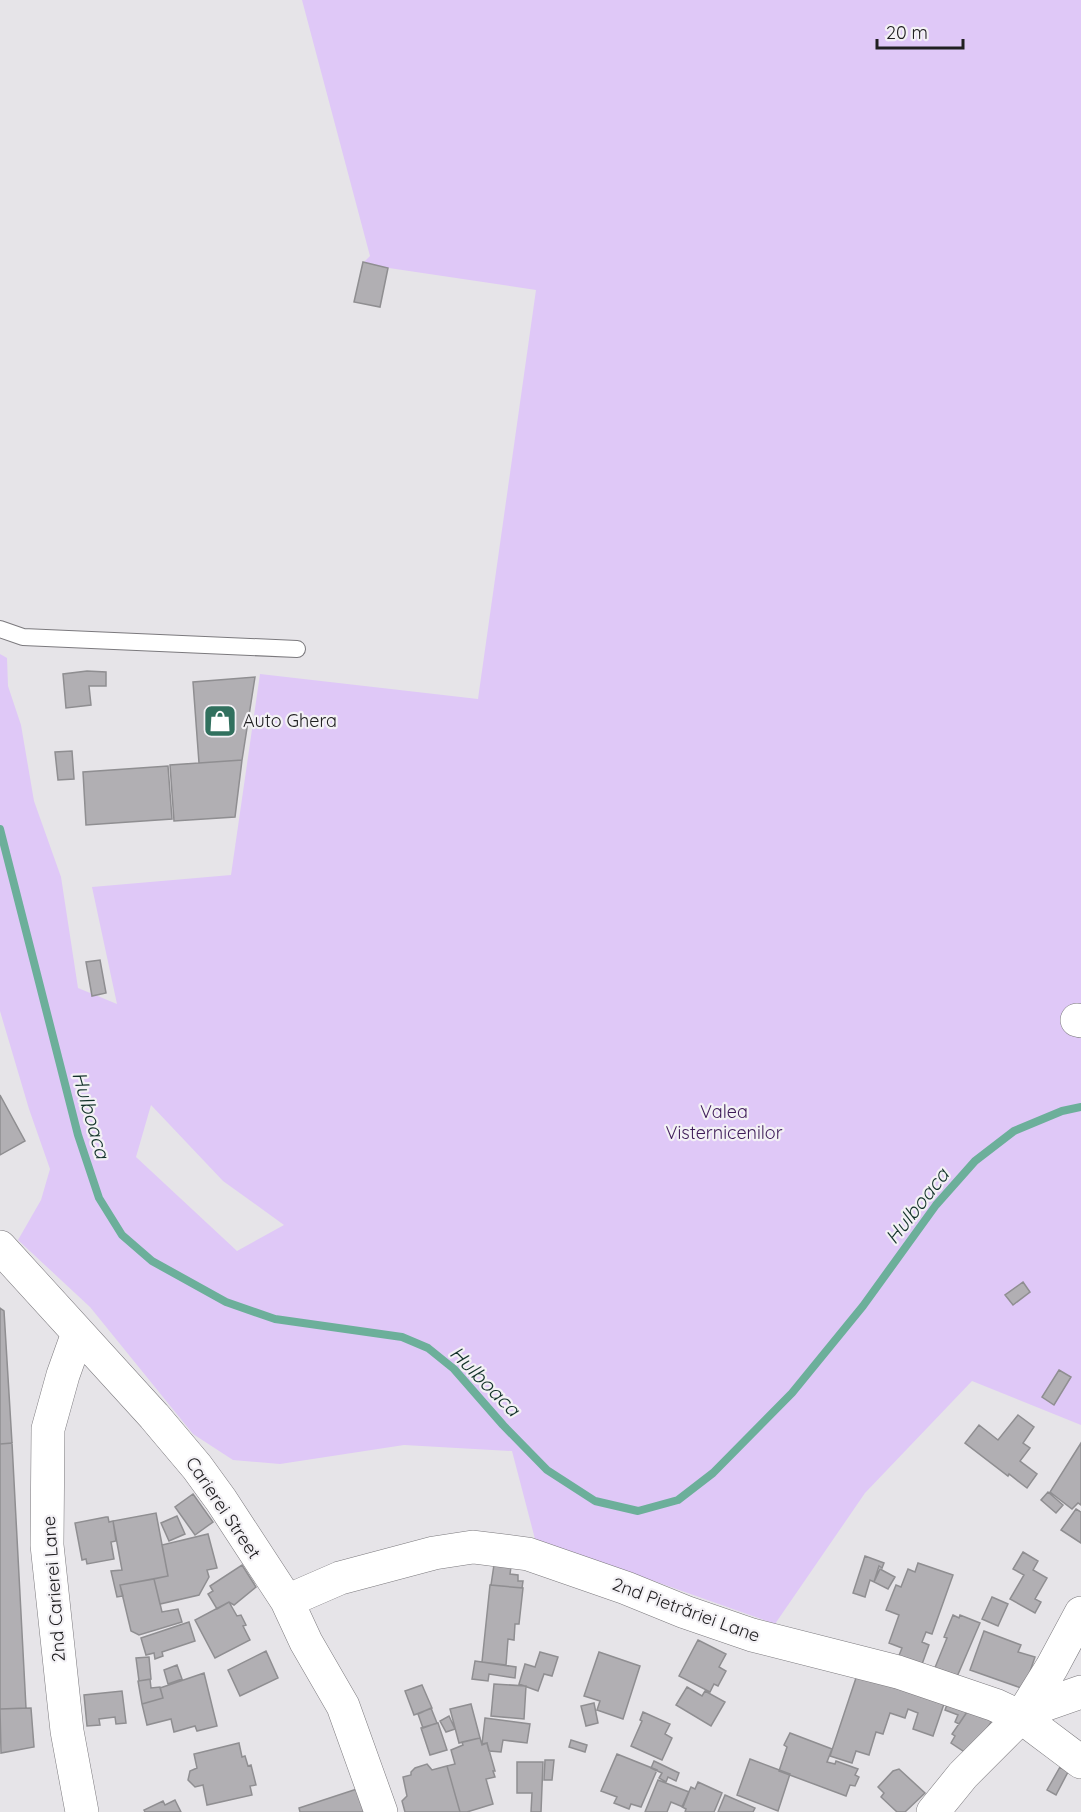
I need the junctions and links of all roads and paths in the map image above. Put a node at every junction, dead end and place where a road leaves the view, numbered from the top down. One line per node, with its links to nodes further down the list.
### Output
1 (0, 629): 2 (lane)
2 (297, 649)
3 (0, 1247): 4 (street, Carierei Street)
4 (78, 1333): 5 (street, Carierei Street); 10 (street, 2nd Carierei Lane)
5 (287, 1601): 8 (street, 2nd Pietrăriei Lane); 11 (street, Carierei Street)
6 (1081, 1613): 8 (street)
7 (1081, 1692): 8 (street)
8 (1021, 1717): 9 (street, 2nd Pietrăriei Lane); 12 (street)
9 (1081, 1762)
10 (82, 1812)
11 (381, 1812)
12 (933, 1812)

